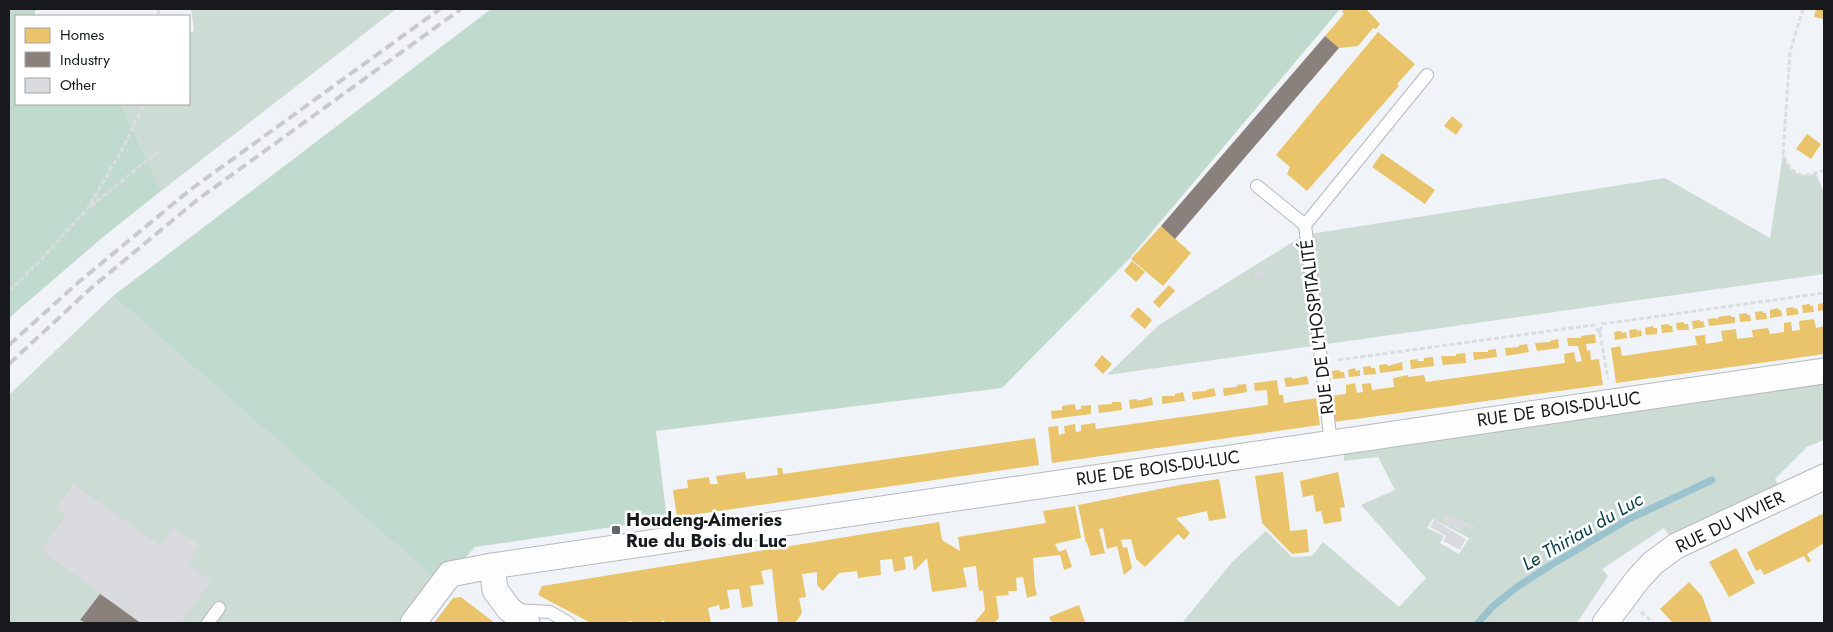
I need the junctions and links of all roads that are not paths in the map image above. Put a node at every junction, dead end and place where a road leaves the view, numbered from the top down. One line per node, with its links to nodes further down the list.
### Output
1 (1427, 75): 3 (lane, RUE DE L'HOSPITALITÉ)
2 (1257, 186): 3 (lane)
3 (1306, 225): 5 (lane, RUE DE L'HOSPITALITÉ)
4 (1824, 371): 5 (street, RUE DE BOIS-DU-LUC)
5 (1331, 443): 7 (street, RUE DE BOIS-DU-LUC)
6 (1824, 477): 13 (street, RUE DU VIVIER)
7 (492, 566): 9 (street); 11 (street, RUE DE BOIS-DU-LUC)
8 (219, 608): 10 (lane)
9 (518, 616): 12 (lane)
10 (208, 623)
11 (413, 623)
12 (569, 623)
13 (1605, 623)

